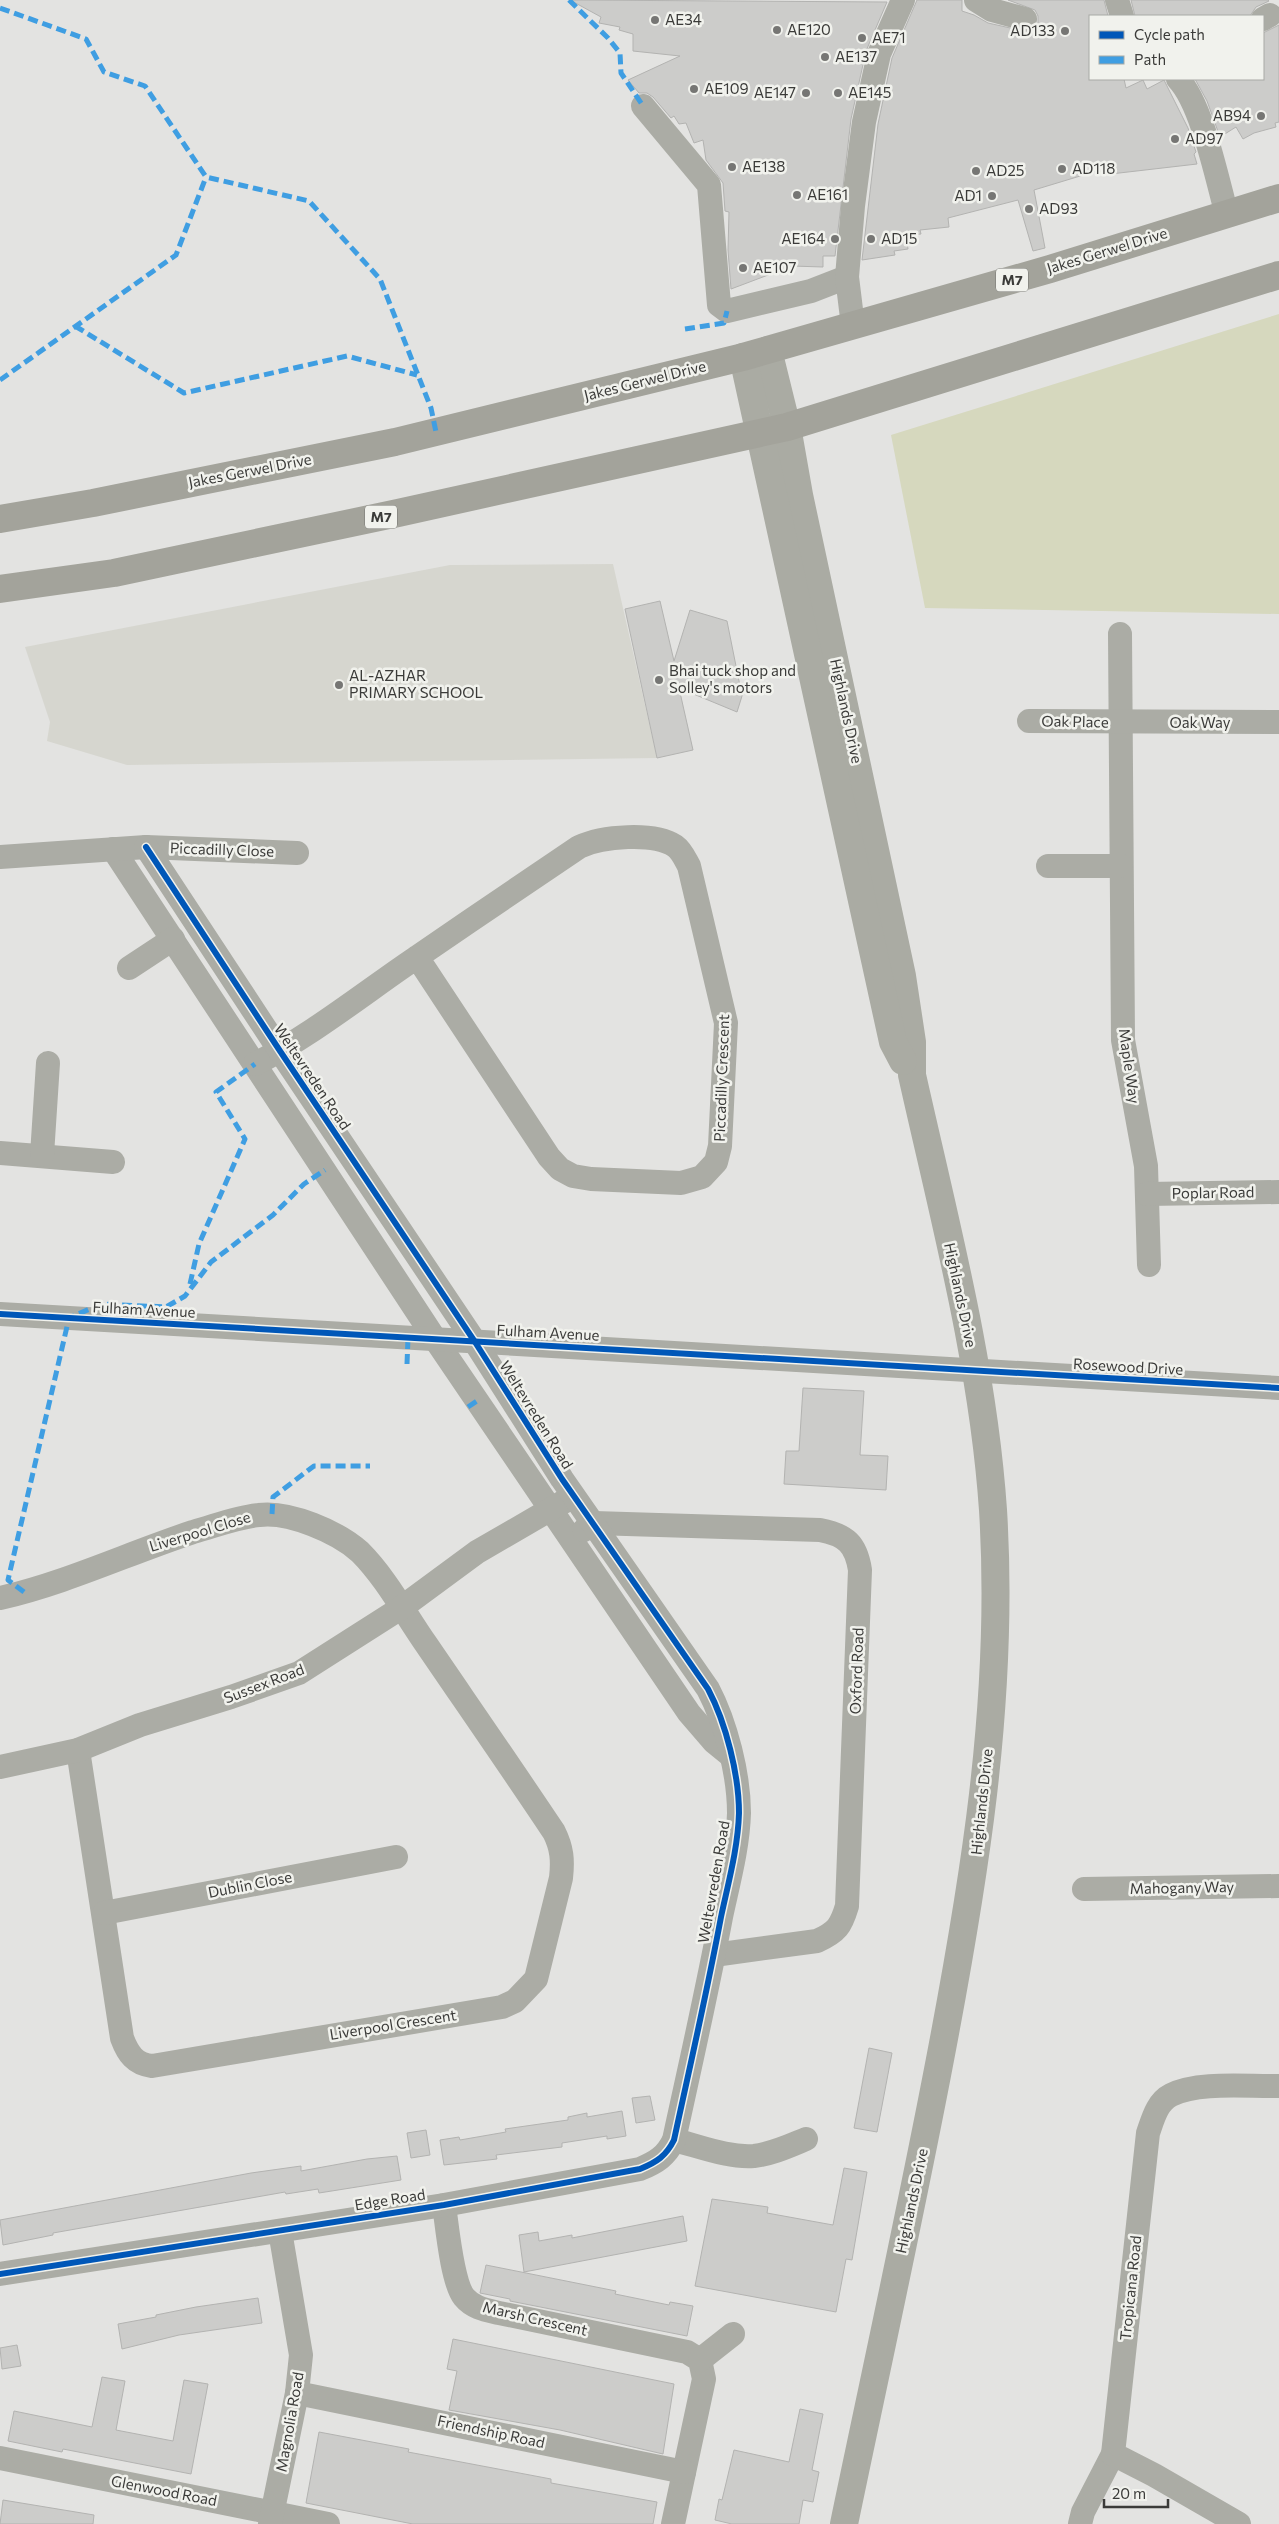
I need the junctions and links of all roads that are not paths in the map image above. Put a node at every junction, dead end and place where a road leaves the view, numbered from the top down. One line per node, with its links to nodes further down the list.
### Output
1 (903, 0): 11 (street)
2 (976, 0): 5 (street)
3 (1117, 0): 4 (street)
4 (1122, 15)
5 (1025, 20)
6 (1179, 80): 9 (street)
7 (642, 106): 11 (street)
8 (1279, 198): 9 (main road, Jakes Gerwel Drive / M7)
9 (1227, 215): 12 (main road, Jakes Gerwel Drive / M7)
10 (1279, 275): 14 (main road, M7)
11 (847, 277): 12 (street)
12 (853, 326): 13 (main road, Jakes Gerwel Drive / M7)
13 (755, 354): 14 (main road, Highlands Drive); 15 (main road, Highlands Drive); 16 (main road, Jakes Gerwel Drive / M7)
14 (787, 427): 15 (main road, M7); 34 (main road, Highlands Drive)
15 (761, 433): 17 (main road, M7); 34 (main road, Highlands Drive)
16 (0, 519)
17 (0, 589)
18 (1120, 634): 20 (street, Maple Way)
19 (1029, 721): 20 (street, Oak Place)
20 (1121, 722): 21 (street, Oak Way); 27 (street, Maple Way)
21 (1279, 722)
22 (146, 847): 23 (street, Piccadilly Close); 24 (street, Piccadilly Close); 31 (street, Weltevreden Road)
23 (114, 849): 25 (street, Piccadilly Close); 28 (street)
24 (297, 852)
25 (0, 857)
26 (1048, 866): 27 (street)
27 (1121, 866): 39 (street, Maple Way)
28 (173, 939): 30 (street); 33 (street)
29 (417, 957): 29 (street, Piccadilly Crescent); 31 (street, Piccadilly Crescent)
30 (129, 968)
31 (280, 1051): 33 (street, Piccadilly Crescent); 43 (street, Weltevreden Road)
32 (48, 1063): 36 (street)
33 (255, 1064): 42 (street)
34 (912, 1075): 44 (main road, Highlands Drive)
35 (0, 1153): 36 (street)
36 (42, 1155): 37 (street)
37 (113, 1162)
38 (1279, 1192): 39 (street, Poplar Road)
39 (1147, 1194): 40 (street, Maple Way)
40 (1149, 1265)
41 (0, 1314): 42 (street, Fulham Avenue)
42 (435, 1339): 43 (street, Fulham Avenue); 47 (street)
43 (475, 1342): 44 (street, Fulham Avenue); 46 (street, Weltevreden Road)
44 (975, 1370): 45 (street, Rosewood Drive); 76 (main road, Highlands Drive)
45 (1279, 1388)
46 (575, 1495): 47 (street, Sussex Road); 48 (street, Weltevreden Road)
47 (551, 1509): 49 (street); 51 (street, Sussex Road)
48 (594, 1523): 49 (street); 53 (street, Weltevreden Road); 59 (street, Oxford Road)
49 (571, 1539): 53 (street)
50 (0, 1598): 51 (street, Liverpool Close)
51 (401, 1608): 52 (street, Sussex Road); 58 (street, Liverpool Crescent)
52 (78, 1750): 54 (street, Sussex Road); 58 (street, Liverpool Crescent)
53 (730, 1755): 59 (street, Weltevreden Road)
54 (0, 1767)
55 (396, 1858): 58 (street, Dublin Close)
56 (1279, 1886): 57 (street, Mahogany Way)
57 (1084, 1889)
58 (104, 1913)
59 (714, 1955): 60 (street, Weltevreden Road)
60 (694, 2044): 63 (street, Edge Road)
61 (1279, 2086): 70 (street, Tropicana Road)
62 (806, 2139): 63 (street)
63 (674, 2140): 64 (street, Edge Road)
64 (444, 2204): 65 (street, Edge Road); 68 (street, Marsh Crescent)
65 (280, 2231): 66 (street, Edge Road); 69 (street, Magnolia Road)
66 (0, 2274)
67 (733, 2334): 68 (street)
68 (700, 2360): 72 (street)
69 (297, 2393): 72 (street, Friendship Road); 73 (street, Magnolia Road)
70 (1113, 2454): 77 (street); 78 (street)
71 (0, 2458): 73 (street, Glenwood Road)
72 (684, 2472): 75 (street)
73 (272, 2518): 74 (street, Glenwood Road)
74 (328, 2524)
75 (673, 2524)
76 (844, 2524)
77 (1080, 2524)
78 (1239, 2524)

